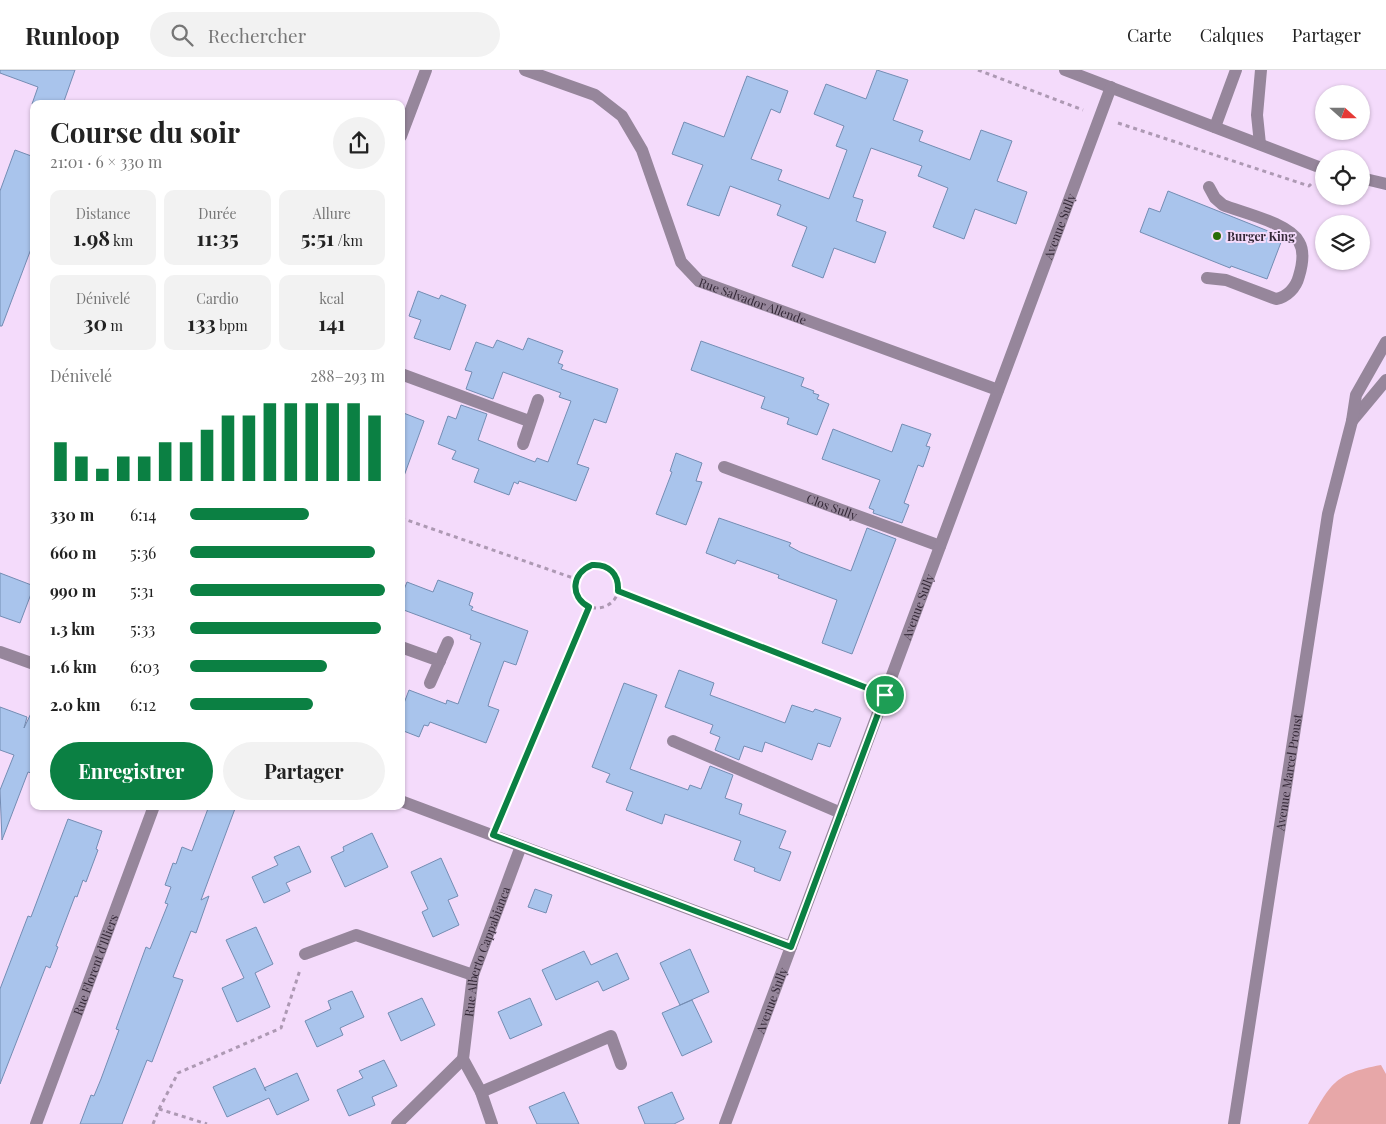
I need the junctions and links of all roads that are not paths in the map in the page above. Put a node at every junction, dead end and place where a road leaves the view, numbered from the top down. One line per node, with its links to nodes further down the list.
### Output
1 (426, 70): 7 (street)
2 (525, 70): 18 (street, Rue Salvador Allende)
3 (1065, 70): 6 (street)
4 (1236, 70): 8 (street)
5 (1261, 70): 9 (street)
6 (1111, 88): 8 (street); 18 (street, Avenue Sully)
7 (405, 125)
8 (1215, 127): 9 (street)
9 (1260, 144): 10 (street)
10 (1315, 165)
11 (1370, 180): 12 (street)
12 (1386, 184)
13 (1209, 187): 14 (street)
14 (1207, 278)
15 (1386, 342): 21 (street, Avenue Marcel Proust)
16 (405, 375): 20 (street)
17 (1386, 380): 21 (street, Avenue Marcel Proust)
18 (998, 390): 24 (street, Avenue Sully)
19 (538, 400): 20 (street)
20 (529, 421): 22 (street)
21 (1352, 421): 46 (street, Avenue Marcel Proust)
22 (522, 444)
23 (724, 467): 24 (street, Clos Sully)
24 (940, 546): 34 (street, Avenue Sully)
25 (448, 642): 28 (street)
26 (405, 648): 28 (street)
27 (0, 652): 29 (street)
28 (440, 661): 30 (street)
29 (30, 663)
30 (430, 682)
31 (673, 741): 34 (street)
32 (405, 802): 35 (street)
33 (153, 810): 42 (street, Rue Florent d'Illiers)
34 (841, 813): 36 (street, Avenue Sully)
35 (521, 846): 36 (street); 38 (street, Rue Alberto Cappabianca)
36 (791, 947): 45 (street, Avenue Sully)
37 (305, 954): 38 (street)
38 (473, 975): 39 (street, Rue Alberto Cappabianca)
39 (463, 1059): 41 (street); 43 (street)
40 (621, 1064): 41 (street)
41 (481, 1092): 44 (street)
42 (36, 1124)
43 (397, 1124)
44 (492, 1124)
45 (725, 1124)
46 (1234, 1124)

